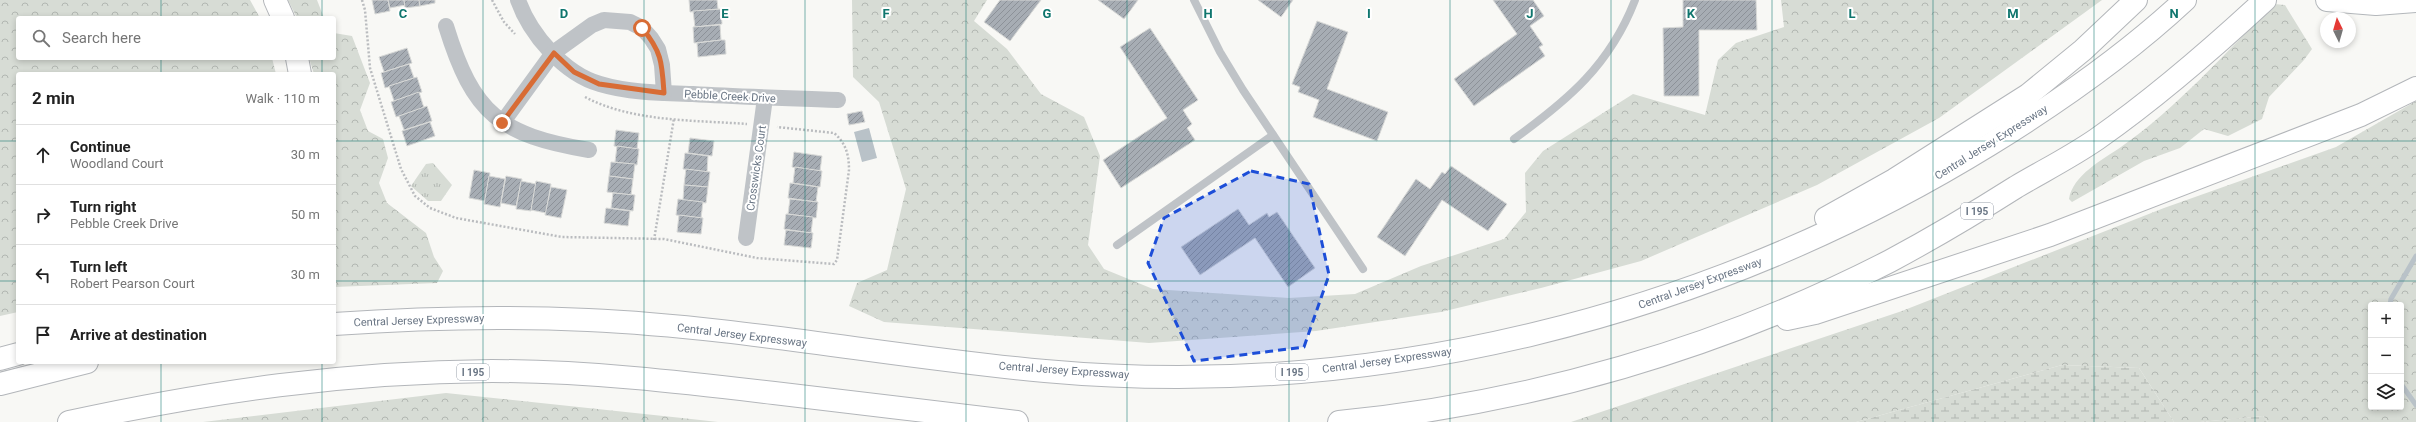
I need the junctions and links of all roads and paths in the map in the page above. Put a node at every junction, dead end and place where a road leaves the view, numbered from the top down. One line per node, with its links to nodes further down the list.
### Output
1 (275, 0): 11 (main road)
2 (362, 0): 28 (path)
3 (518, 0): 13 (street, Pebble Creek Drive)
4 (1194, 0): 24 (lane)
5 (1635, 0): 25 (lane)
6 (2135, 0): 31 (main road)
7 (2185, 0): 31 (main road, Central Jersey Expressway / I 195)
8 (2265, 0): 33 (main road, I 195)
9 (2327, 0): 10 (main road)
10 (2416, 1)
11 (283, 16)
12 (446, 26): 22 (street)
13 (554, 53): 17 (street, Pebble Creek Drive); 17 (street); 22 (street)
14 (297, 60): 15 (main road)
15 (300, 72)
16 (2416, 88): 33 (main road)
17 (664, 93): 19 (street, Pebble Creek Drive)
18 (582, 96): 21 (path)
19 (765, 98): 20 (street, Pebble Creek Drive); 23 (street, Crosswicks Court)
20 (838, 100)
21 (674, 118): 23 (path); 28 (path)
22 (502, 123): 26 (street)
23 (762, 125): 27 (street, Crosswicks Court); 28 (path)
24 (1273, 135): 29 (lane); 30 (lane)
25 (1514, 139)
26 (589, 150)
27 (746, 238)
28 (654, 240)
29 (1117, 245)
30 (1363, 269)
31 (1669, 296): 32 (main road, Central Jersey Expressway / I 195)
32 (336, 324)
33 (1731, 331): 40 (main road, I 195)
34 (16, 355): 35 (main road)
35 (0, 359)
36 (79, 364): 37 (main road)
37 (0, 384)
38 (69, 422): 39 (main road, I 195)
39 (1017, 422)
40 (1339, 422)

